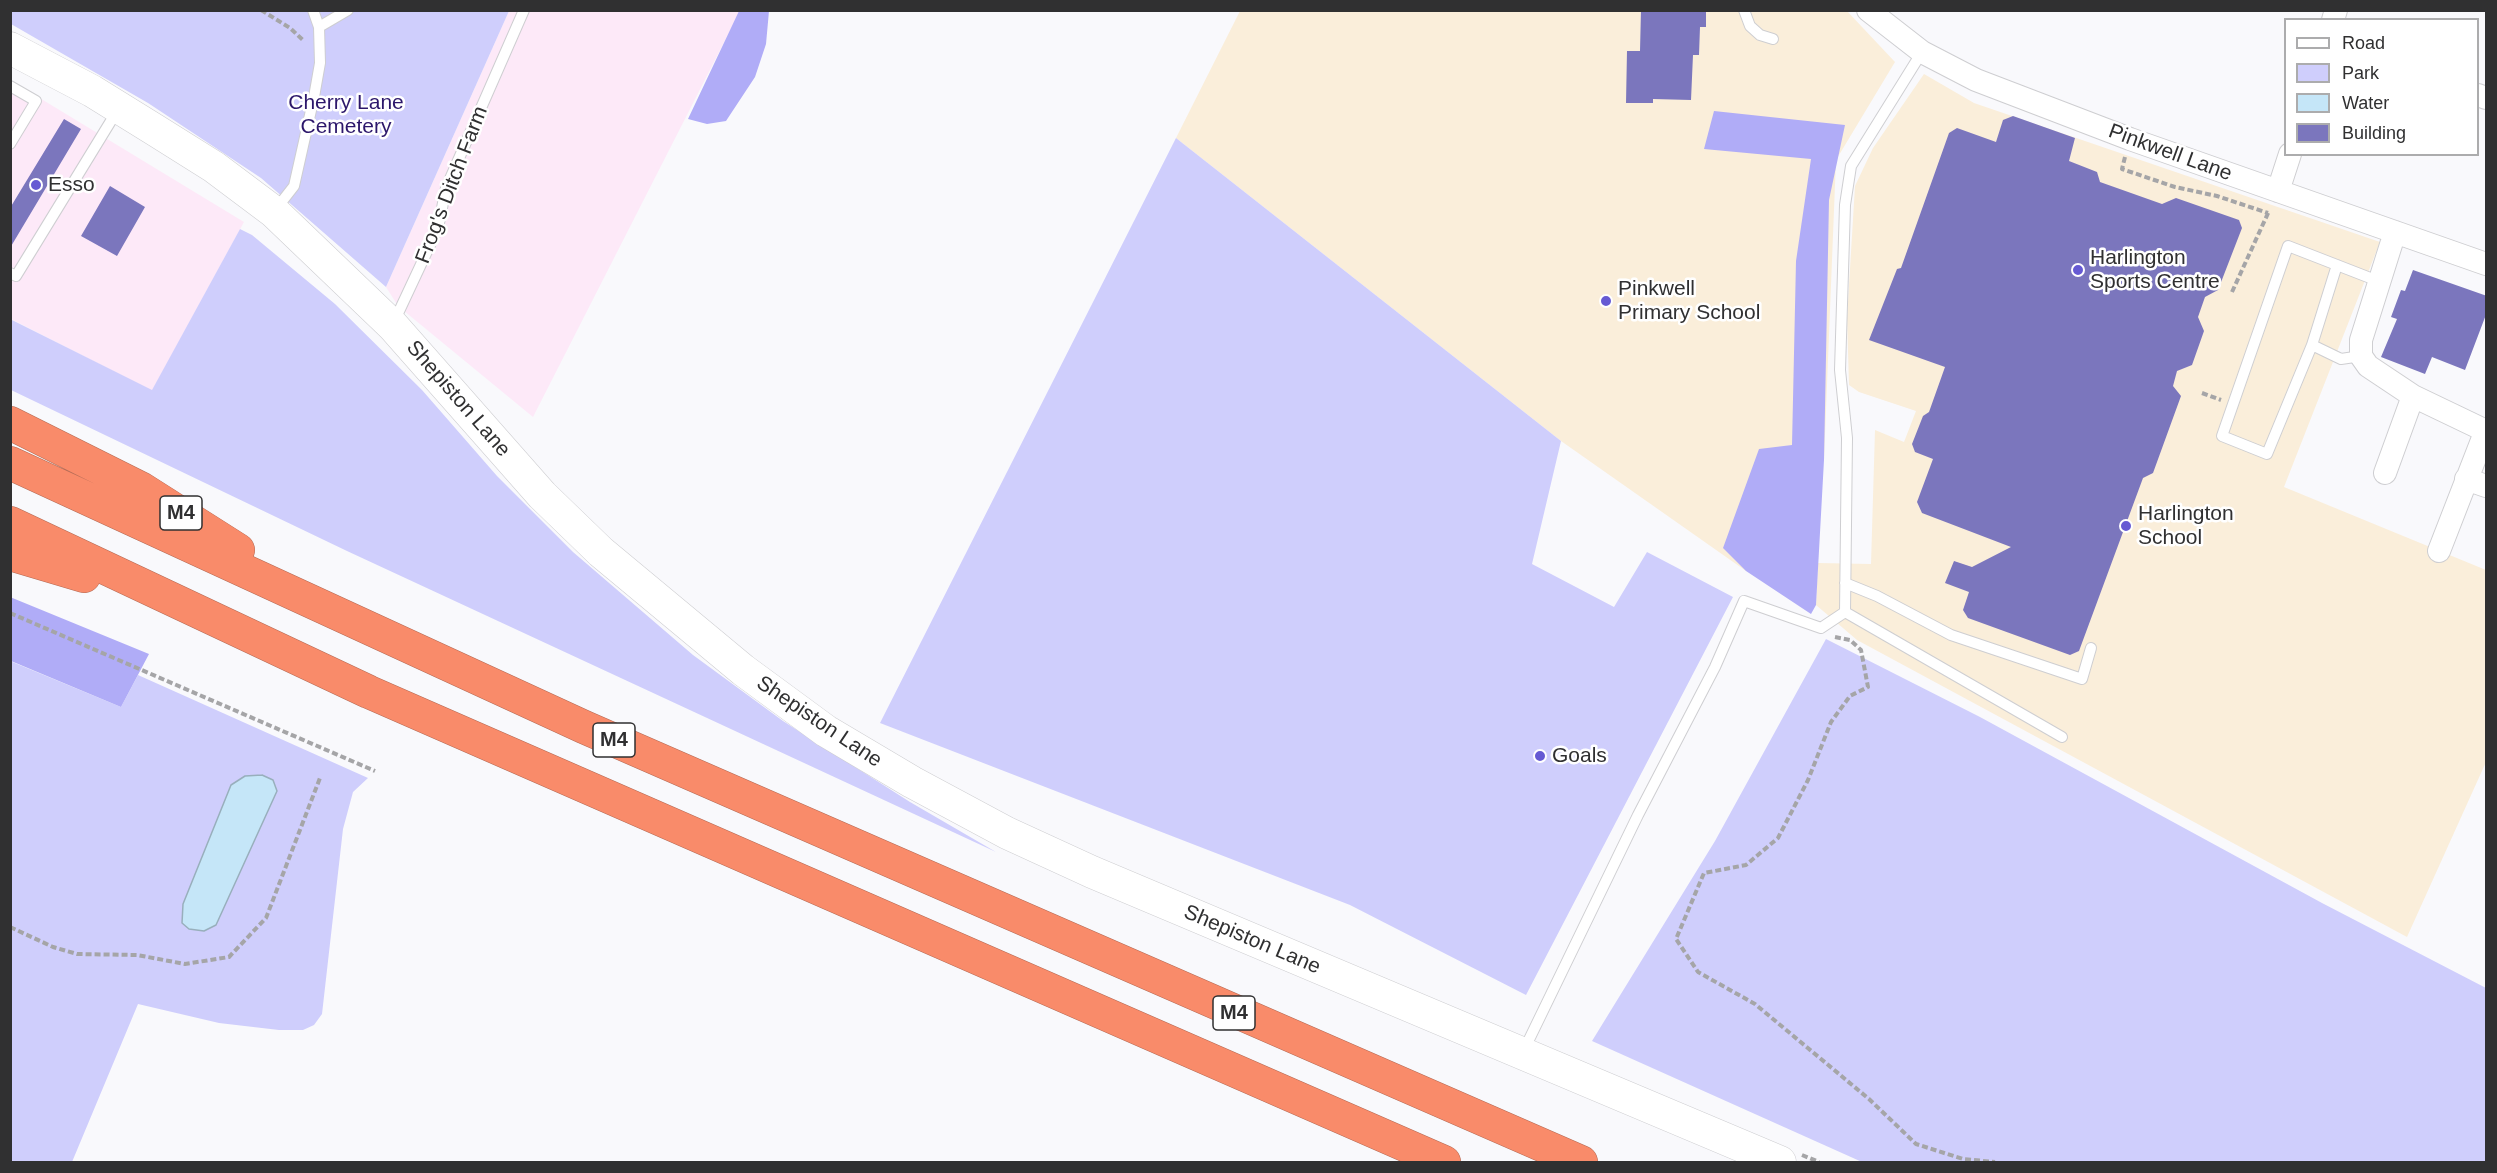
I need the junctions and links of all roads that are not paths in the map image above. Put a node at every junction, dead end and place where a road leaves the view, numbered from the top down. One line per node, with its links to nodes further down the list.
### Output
1 (313, 10): 6 (lane)
2 (348, 10): 6 (lane)
3 (524, 10): 21 (lane, Frog's Ditch Farm)
4 (1744, 10): 7 (lane)
5 (1868, 10): 9 (street, Pinkwell Lane)
6 (319, 27): 15 (lane)
7 (1773, 39)
8 (10, 48): 11 (street, Shepiston Lane)
9 (1922, 52): 14 (street, Pinkwell Lane); 33 (lane)
10 (10, 86): 12 (lane)
11 (118, 108): 15 (street, Shepiston Lane); 19 (lane)
12 (10, 144)
13 (2289, 156): 14 (street)
14 (2278, 191): 16 (street, Pinkwell Lane)
15 (274, 212): 21 (street, Shepiston Lane)
16 (2395, 232): 17 (street, Pinkwell Lane); 20 (street)
17 (2487, 264)
18 (2337, 265): 20 (lane); 22 (lane); 22 (lane)
19 (10, 273)
20 (2378, 281): 23 (street)
21 (393, 326): 39 (street, Shepiston Lane)
22 (2312, 345): 23 (lane)
23 (2361, 356): 24 (street)
24 (2413, 396): 26 (street); 28 (street)
25 (10, 423): 36 (highway, M4)
26 (2486, 430): 29 (street)
27 (10, 464): 36 (highway, M4)
28 (2385, 473)
29 (2476, 483): 31 (street)
30 (10, 523): 34 (highway, M4)
31 (2439, 551)
32 (10, 554): 34 (highway, M4)
33 (1845, 583): 35 (lane); 37 (lane)
34 (187, 606): 40 (highway, M4)
35 (1845, 612): 38 (lane); 39 (lane)
36 (343, 617): 41 (highway, M4)
37 (2091, 648)
38 (2062, 737)
39 (1522, 1055): 42 (street, Shepiston Lane)
40 (1444, 1162)
41 (1581, 1162)
42 (1780, 1162)

